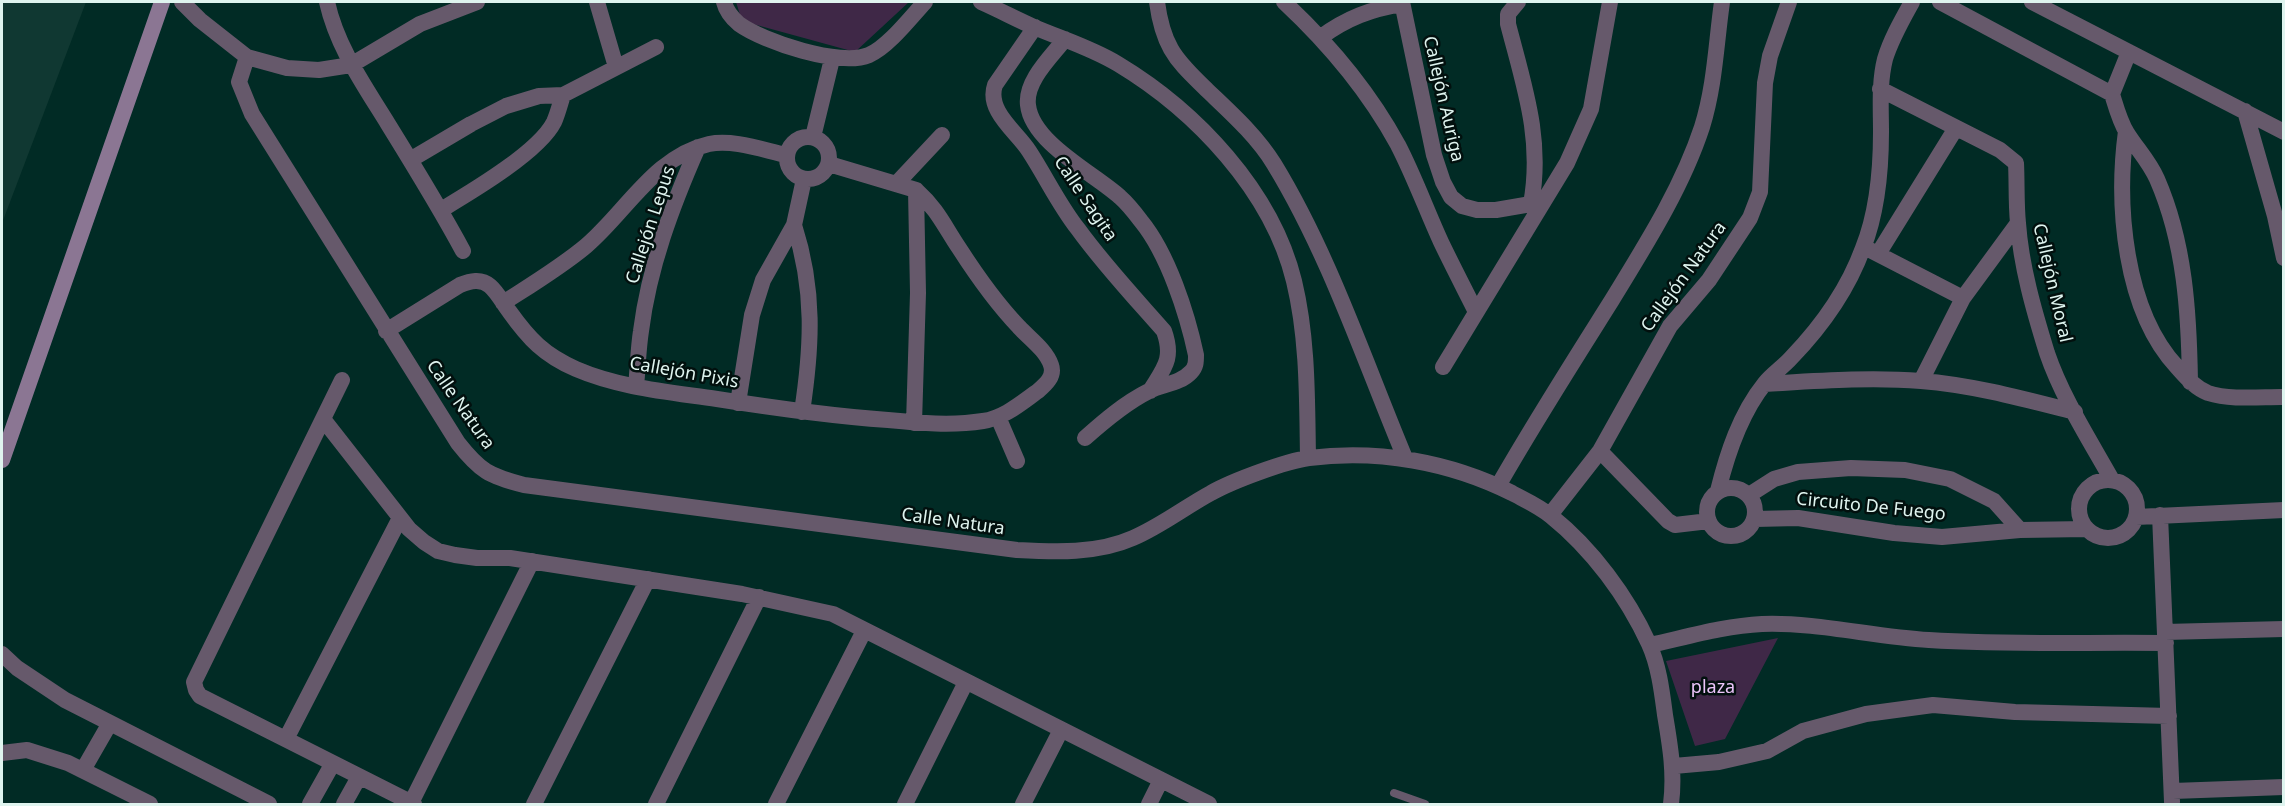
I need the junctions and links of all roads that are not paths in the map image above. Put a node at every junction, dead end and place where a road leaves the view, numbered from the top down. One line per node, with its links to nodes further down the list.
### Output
1 (162, 2): 77 (main road)
2 (182, 2): 24 (street)
3 (327, 2): 26 (street)
4 (477, 2): 26 (street)
5 (597, 2): 27 (street)
6 (724, 2): 25 (street)
7 (926, 2): 25 (street)
8 (981, 2): 19 (street)
9 (1156, 2): 76 (street)
10 (1284, 2): 20 (street)
11 (1518, 2): 46 (street)
12 (1610, 2): 46 (street)
13 (1722, 2): 80 (street)
14 (1789, 2): 74 (street, Callejón Natura)
15 (1912, 2): 28 (street)
16 (1940, 2): 29 (street)
17 (2032, 2): 23 (street)
18 (1402, 3): 20 (street); 46 (street, Callejón Auriga)
19 (1035, 27): 21 (street); 39 (street, Calle Sagita)
20 (1321, 37): 55 (street)
21 (1065, 39): 37 (street); 75 (street)
22 (656, 47): 27 (street)
23 (2129, 52): 29 (street); 31 (street)
24 (247, 57): 26 (street); 57 (street, Calle Natura)
25 (832, 58): 36 (street)
26 (351, 65): 41 (street)
27 (616, 67): 30 (street)
28 (1880, 89): 32 (street, Callejón Moral); 51 (street)
29 (2112, 94): 33 (street)
30 (563, 95): 41 (street); 47 (street)
31 (2246, 111): 34 (street); 52 (street)
32 (1956, 128): 48 (street, Callejón Moral); 51 (street)
33 (2126, 131): 62 (street); 62 (street)
34 (2283, 132)
35 (942, 135): 44 (street)
36 (813, 137): 40 (street); 42 (street)
37 (1046, 139): 39 (street); 56 (street)
38 (698, 147): 40 (street, Callejón Lepus); 54 (street, Callejón Lepus); 64 (street, Callejón Lepus)
39 (1029, 150): 58 (street, Calle Sagita)
40 (786, 155): 43 (street)
41 (410, 160): 47 (street)
42 (829, 164): 43 (street); 44 (street, Callejón Pixis)
43 (804, 179): 49 (street)
44 (897, 183): 45 (street, Callejón Pixis)
45 (916, 190): 70 (street, Callejón Pixis); 72 (street)
46 (1537, 203): 55 (street)
47 (441, 210): 50 (street)
48 (2018, 223): 53 (street); 69 (street, Callejón Moral)
49 (794, 225): 67 (street); 68 (street)
50 (463, 251)
51 (1871, 251): 53 (street); 63 (street)
52 (2283, 258)
53 (1963, 298): 61 (street)
54 (503, 303): 57 (street, Callejón Pixis); 64 (street, Callejón Pixis)
55 (1476, 312): 59 (street)
56 (1185, 316): 58 (street); 65 (street)
57 (386, 331): 75 (street, Calle Natura)
58 (1164, 331): 65 (street)
59 (1443, 367)
60 (342, 380): 71 (street)
61 (1921, 381): 63 (street); 69 (street)
62 (2190, 382): 66 (street)
63 (1765, 384): 81 (street)
64 (636, 386): 67 (street, Callejón Pixis)
65 (1150, 391): 73 (street)
66 (2283, 397)
67 (738, 403): 68 (street, Callejón Pixis)
68 (802, 412): 72 (street, Callejón Pixis)
69 (2074, 412): 79 (street, Callejón Moral)
70 (998, 417): 72 (street, Callejón Pixis); 78 (street)
71 (323, 419): 87 (street); 104 (street)
72 (914, 423)
73 (1085, 438)
74 (1600, 451): 84 (street, Callejón Natura); 89 (street)
75 (1308, 458): 76 (street, Calle Natura)
76 (1405, 458): 80 (street, Calle Natura)
77 (2, 460)
78 (1017, 461)
79 (2112, 480): 86 (street); 90 (street)
80 (1498, 486): 84 (street, Calle Natura)
81 (1718, 491): 82 (street); 89 (street)
82 (1749, 495): 88 (street); 91 (street, Circuito De Fuego)
83 (2281, 506): 85 (street)
84 (1550, 515): 98 (street, Calle Natura)
85 (2160, 515): 86 (street); 97 (street)
86 (2136, 517): 90 (street)
87 (400, 518): 92 (street); 104 (street)
88 (1755, 519): 89 (street); 91 (street, Circuito De Fuego)
89 (1709, 521)
90 (2087, 529): 91 (street, Circuito De Fuego)
91 (2020, 530)
92 (532, 561): 93 (street); 117 (street)
93 (648, 579): 94 (street); 118 (street)
94 (759, 597): 96 (street); 119 (street)
95 (2283, 629): 97 (street)
96 (864, 630): 100 (street); 120 (street)
97 (2165, 637): 98 (street); 101 (street)
98 (1650, 645): 107 (street, Calle Natura)
99 (2, 654): 102 (street)
100 (966, 682): 103 (street); 121 (street)
101 (2169, 716): 107 (street); 111 (street)
102 (110, 723): 108 (street); 114 (street)
103 (1060, 730): 110 (street); 122 (street)
104 (286, 739): 106 (street)
105 (2, 753): 108 (street)
106 (333, 763): 109 (street); 115 (street)
107 (1674, 766): 126 (street, Calle Natura)
108 (83, 770): 113 (street)
109 (359, 777): 116 (street); 117 (street)
110 (1161, 780): 123 (street); 124 (street)
111 (2283, 787)
112 (1394, 793): 125 (lane)
113 (150, 804)
114 (269, 804)
115 (310, 804)
116 (344, 804)
117 (413, 804)
118 (534, 804)
119 (656, 804)
120 (776, 804)
121 (905, 804)
122 (1023, 804)
123 (1149, 804)
124 (1209, 804)
125 (1425, 804)
126 (1671, 804)

